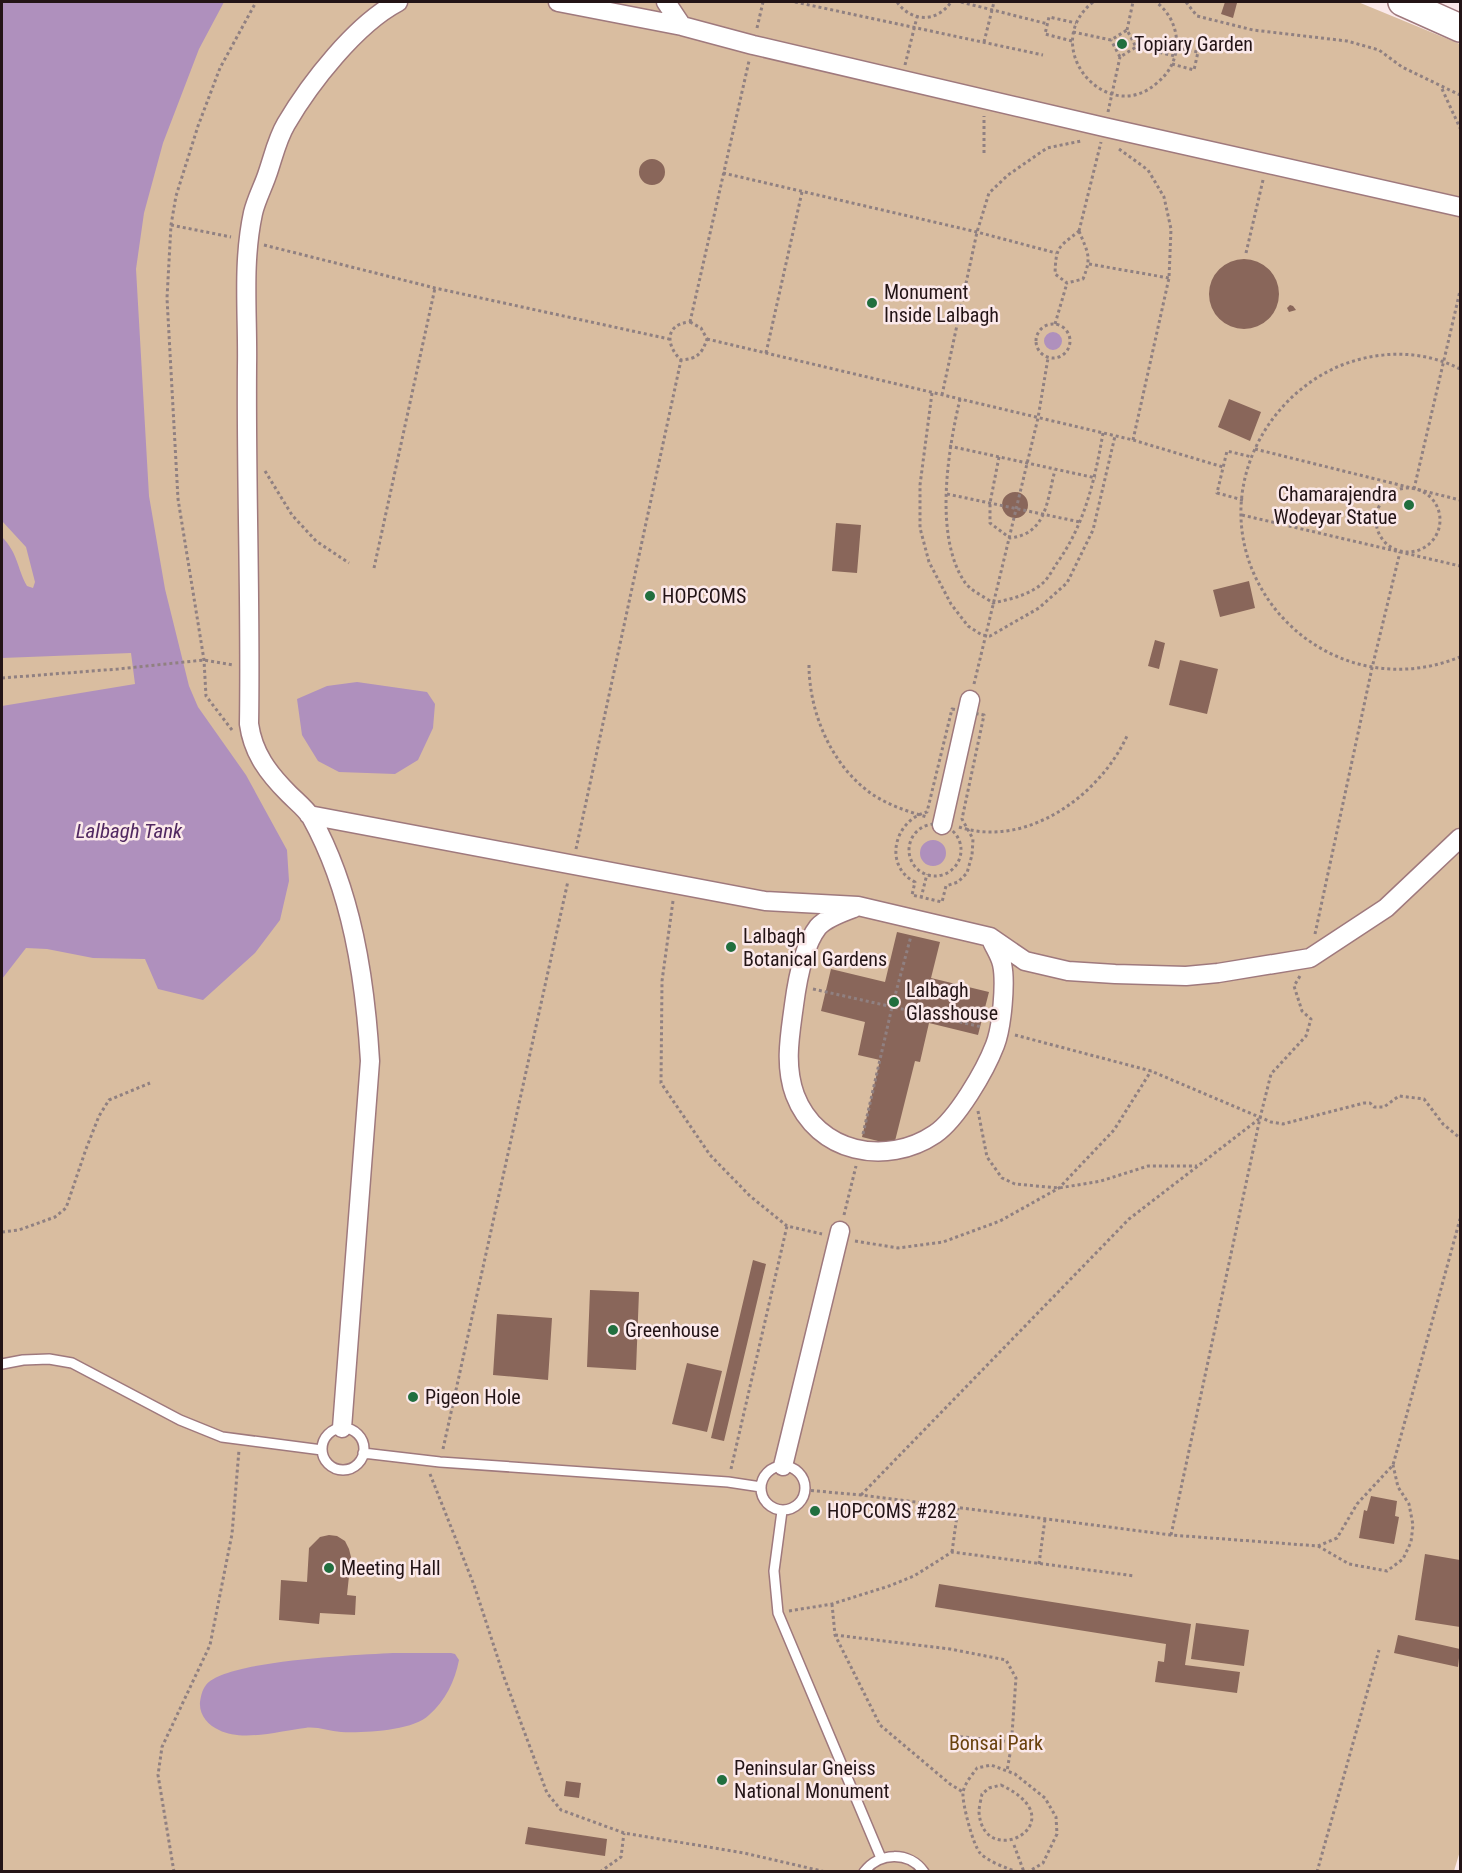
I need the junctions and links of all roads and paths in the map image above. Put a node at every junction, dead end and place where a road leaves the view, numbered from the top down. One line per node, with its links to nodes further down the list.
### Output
1 (256, 2): 50 (path)
2 (398, 2): 53 (street)
3 (558, 2): 21 (street)
4 (666, 2): 21 (street)
5 (763, 2): 29 (path)
6 (795, 2): 22 (path)
7 (897, 2): 18 (path)
8 (951, 2): 18 (path)
9 (962, 2): 17 (path)
10 (994, 2): 17 (path)
11 (1093, 2): 19 (path)
12 (1133, 2): 24 (path)
13 (1156, 2): 31 (path)
14 (1186, 2): 37 (path)
15 (1402, 2): 16 (main road)
16 (1429, 7): 23 (main road)
17 (992, 9): 20 (path); 28 (path)
18 (917, 17): 22 (path)
19 (1076, 23): 20 (path); 25 (path)
20 (1048, 24): 27 (path)
21 (682, 26): 29 (street)
22 (915, 27): 28 (path); 36 (path)
23 (1461, 28)
24 (1127, 30): 26 (path); 30 (path)
25 (1073, 32): 26 (path); 27 (path)
26 (1111, 40): 34 (path)
27 (1072, 41): 38 (path)
28 (984, 42): 32 (path)
29 (753, 45): 40 (street); 47 (path)
30 (1136, 47): 33 (path); 34 (path)
31 (1176, 48): 33 (path); 35 (path)
32 (1042, 55)
33 (1175, 56): 35 (path)
34 (1120, 57): 38 (path)
35 (1172, 64): 38 (path)
36 (905, 66)
37 (1441, 87): 39 (path); 41 (path)
38 (1112, 94): 42 (path)
39 (1461, 95)
40 (986, 100): 42 (street); 45 (path)
41 (1461, 128)
42 (1101, 138): 46 (street); 51 (path)
43 (1082, 140): 52 (path)
44 (1113, 145): 57 (path)
45 (984, 153)
46 (1267, 164): 49 (street); 55 (path)
47 (723, 173): 48 (path); 61 (path)
48 (802, 192): 52 (path); 65 (path)
49 (1461, 207)
50 (171, 225): 53 (path); 103 (path)
51 (1079, 231): 54 (path); 56 (path)
52 (977, 232): 54 (path); 71 (path)
53 (249, 241): 59 (path); 105 (street)
54 (1056, 253): 58 (path)
55 (1246, 253)
56 (1089, 264): 57 (path); 58 (path)
57 (1169, 278): 76 (path)
58 (1068, 283): 62 (path)
59 (435, 288): 63 (path); 99 (path)
60 (1461, 291): 68 (path)
61 (690, 322): 63 (path); 64 (path)
62 (1055, 324): 66 (path); 66 (path)
63 (669, 339): 67 (path)
64 (707, 339): 65 (path); 67 (path)
65 (766, 353): 70 (path)
66 (1048, 358): 73 (path)
67 (681, 360): 114 (path)
68 (1446, 361): 69 (path); 78 (path); 86 (path)
69 (1461, 369)
70 (932, 393): 71 (path); 101 (path)
71 (942, 395): 72 (path)
72 (960, 399): 73 (path); 77 (path)
73 (1038, 418): 74 (path); 82 (path)
74 (1103, 433): 75 (path); 85 (path)
75 (1115, 436): 76 (path); 101 (path)
76 (1133, 440): 83 (path)
77 (949, 446): 79 (path); 87 (path)
78 (1255, 449): 80 (path); 86 (path)
79 (999, 457): 82 (path); 90 (path)
80 (1252, 457): 83 (path); 88 (path)
81 (262, 464): 97 (path)
82 (1027, 464): 84 (path); 91 (path)
83 (1223, 467): 88 (path)
84 (1055, 470): 85 (path); 92 (path)
85 (1096, 478): 94 (path)
86 (1414, 489): 89 (path); 96 (path); 96 (path)
87 (946, 494): 90 (path); 100 (path)
88 (1243, 500): 93 (path)
89 (1461, 500)
90 (990, 503): 91 (path); 95 (path)
91 (1016, 509): 92 (path); 95 (path)
92 (1044, 514): 94 (path); 95 (path)
93 (1242, 515): 96 (path); 106 (path)
94 (1080, 522): 100 (path)
95 (1010, 538): 100 (path)
96 (1400, 552): 98 (path); 106 (path)
97 (350, 563)
98 (1461, 566)
99 (374, 568)
100 (993, 603): 101 (path)
101 (986, 636): 108 (path)
102 (1461, 657): 106 (path)
103 (204, 660): 105 (path); 107 (path); 109 (path)
104 (808, 665): 112 (path)
105 (250, 668): 111 (street)
106 (1372, 668): 119 (path)
107 (2, 678)
108 (970, 700): 112 (street)
109 (235, 734)
110 (1127, 736): 112 (path)
111 (309, 815): 114 (street); 134 (street)
112 (942, 823): 115 (path); 115 (path)
113 (1461, 838): 119 (street)
114 (572, 864): 116 (street); 139 (path)
115 (927, 874): 117 (path)
116 (858, 906): 117 (street); 120 (street)
117 (916, 919): 118 (street); 121 (path)
118 (990, 937): 119 (street); 122 (street)
119 (1311, 958): 125 (path)
120 (797, 986): 121 (path); 127 (street)
121 (892, 1007): 122 (path); 127 (path)
122 (998, 1031): 124 (street); 125 (path)
123 (150, 1083): 131 (path)
124 (974, 1085): 127 (street); 128 (path)
125 (1260, 1118): 126 (path); 128 (path); 149 (path)
126 (1461, 1138)
127 (859, 1152): 132 (path)
128 (1197, 1166): 145 (path)
129 (1461, 1219): 140 (path)
130 (787, 1226): 142 (path)
131 (2, 1232)
132 (840, 1232): 141 (street)
133 (2, 1364): 135 (lane)
134 (342, 1428): 136 (lane); 137 (lane)
135 (239, 1439): 136 (lane); 165 (path)
136 (322, 1450): 137 (lane)
137 (363, 1453): 138 (lane)
138 (424, 1460): 139 (lane); 162 (path)
139 (440, 1462): 142 (lane)
140 (1393, 1464): 150 (path); 150 (path)
141 (783, 1466): 143 (lane); 144 (lane)
142 (729, 1482): 143 (lane)
143 (761, 1487): 147 (lane)
144 (805, 1490): 145 (path); 147 (lane)
145 (861, 1495): 146 (path)
146 (958, 1508): 148 (path); 151 (path)
147 (782, 1511): 155 (lane)
148 (1045, 1519): 149 (path); 152 (path)
149 (1171, 1535): 150 (path)
150 (1318, 1546)
151 (952, 1552): 152 (path); 154 (path)
152 (1040, 1564): 153 (path)
153 (1135, 1576)
154 (832, 1604): 155 (path); 156 (path)
155 (778, 1612): 164 (lane)
156 (835, 1635): 159 (path); 161 (path)
157 (1379, 1650): 172 (path)
158 (954, 1736): 159 (path)
159 (1012, 1742): 160 (path)
160 (1007, 1771): 161 (path); 171 (path)
161 (963, 1792): 170 (path)
162 (624, 1833): 166 (path); 167 (path)
163 (1014, 1844): 163 (path); 171 (path)
164 (881, 1858): 168 (lane); 169 (lane)
165 (174, 1872)
166 (600, 1872)
167 (826, 1872)
168 (864, 1872)
169 (924, 1872)
170 (1018, 1872)
171 (1026, 1872)
172 (1317, 1872)

